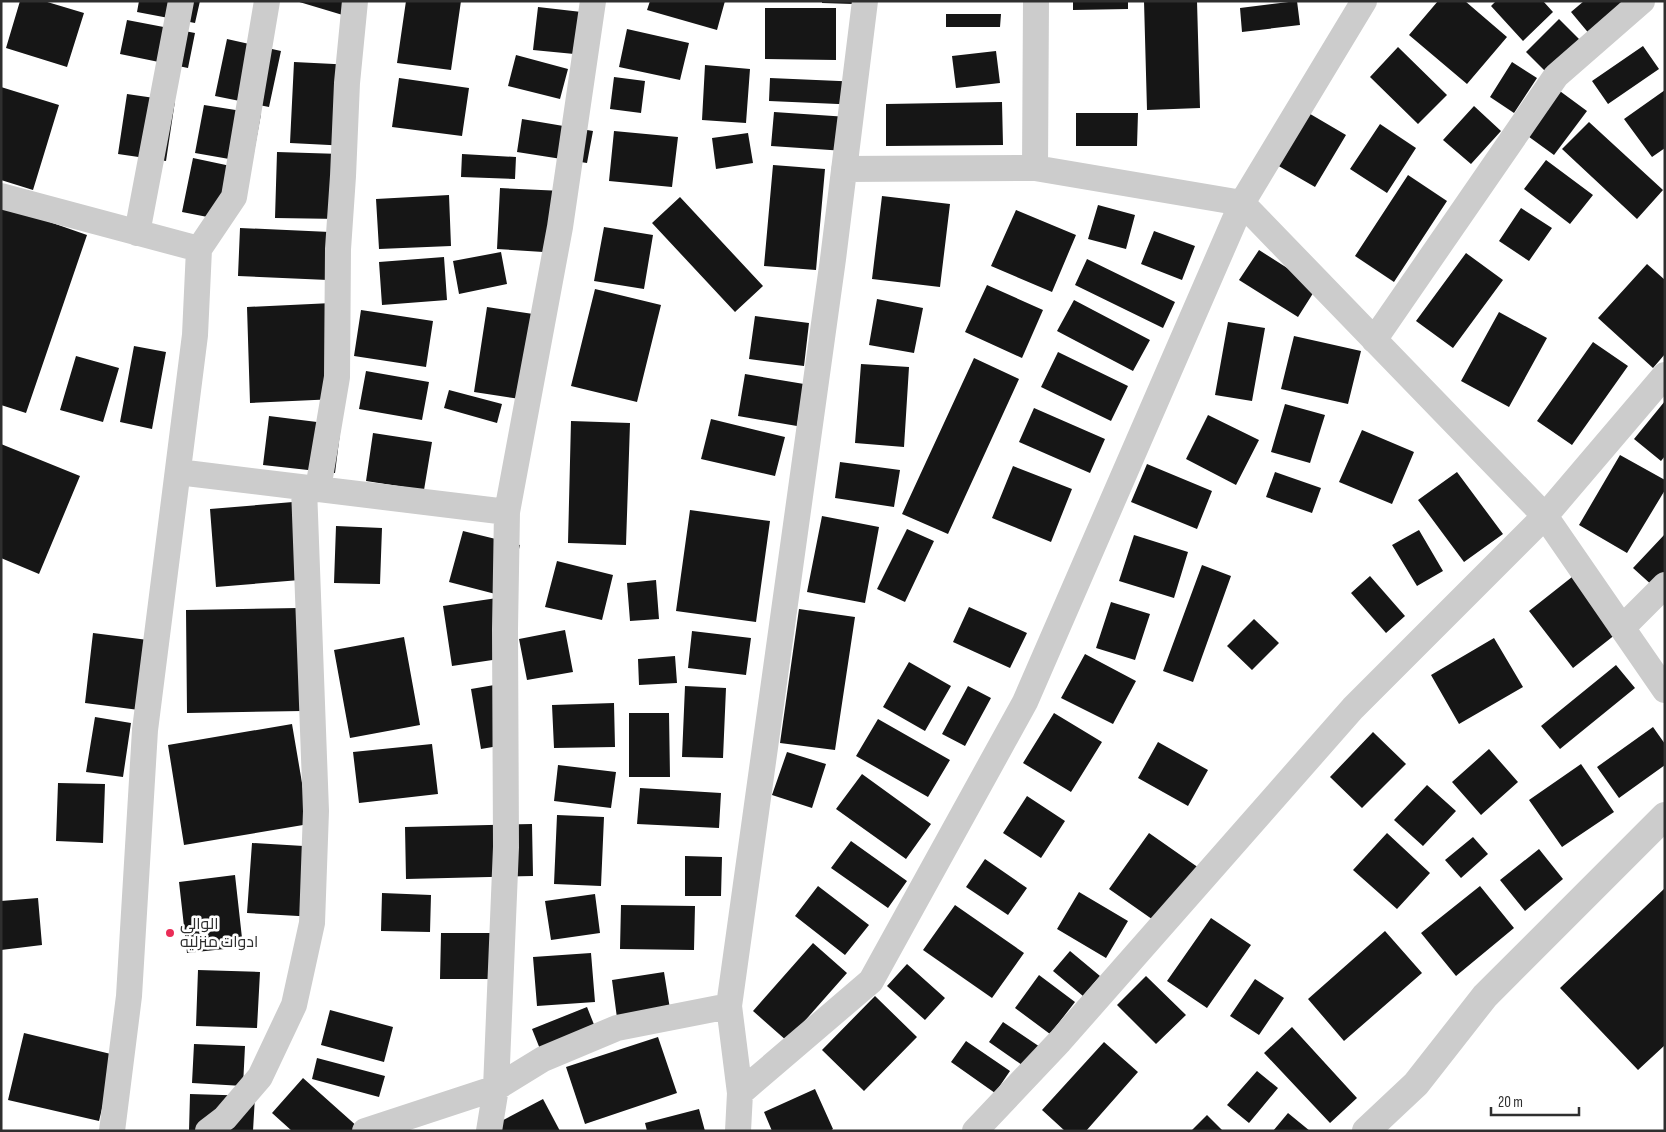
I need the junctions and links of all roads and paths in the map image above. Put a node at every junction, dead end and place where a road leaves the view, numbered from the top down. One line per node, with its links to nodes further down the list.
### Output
1 (181, 1): 13 (street)
2 (267, 1): 14 (street)
3 (355, 1): 18 (street)
4 (593, 1): 19 (street)
5 (865, 1): 10 (street)
6 (1036, 1): 9 (street)
7 (1364, 1): 12 (street)
8 (1642, 1): 15 (street)
9 (1035, 168): 10 (street); 12 (street)
10 (844, 169): 25 (street)
11 (1, 196): 13 (street)
12 (1242, 203): 15 (street); 27 (street)
13 (137, 232): 14 (street)
14 (199, 249): 17 (street)
15 (1374, 340): 20 (street)
16 (1665, 375): 20 (street)
17 (178, 472): 18 (street); 28 (street)
18 (311, 488): 19 (street); 29 (street)
19 (507, 512): 26 (street)
20 (1544, 516): 22 (street); 33 (street)
21 (1665, 585): 22 (street)
22 (1622, 628): 23 (street)
23 (1665, 690)
24 (1665, 816): 34 (street)
25 (729, 1006): 26 (street); 27 (street)
26 (496, 1088): 30 (street); 31 (street)
27 (740, 1093): 32 (street)
28 (112, 1131)
29 (208, 1131)
30 (365, 1131)
31 (489, 1131)
32 (738, 1131)
33 (974, 1131)
34 (1366, 1131)

